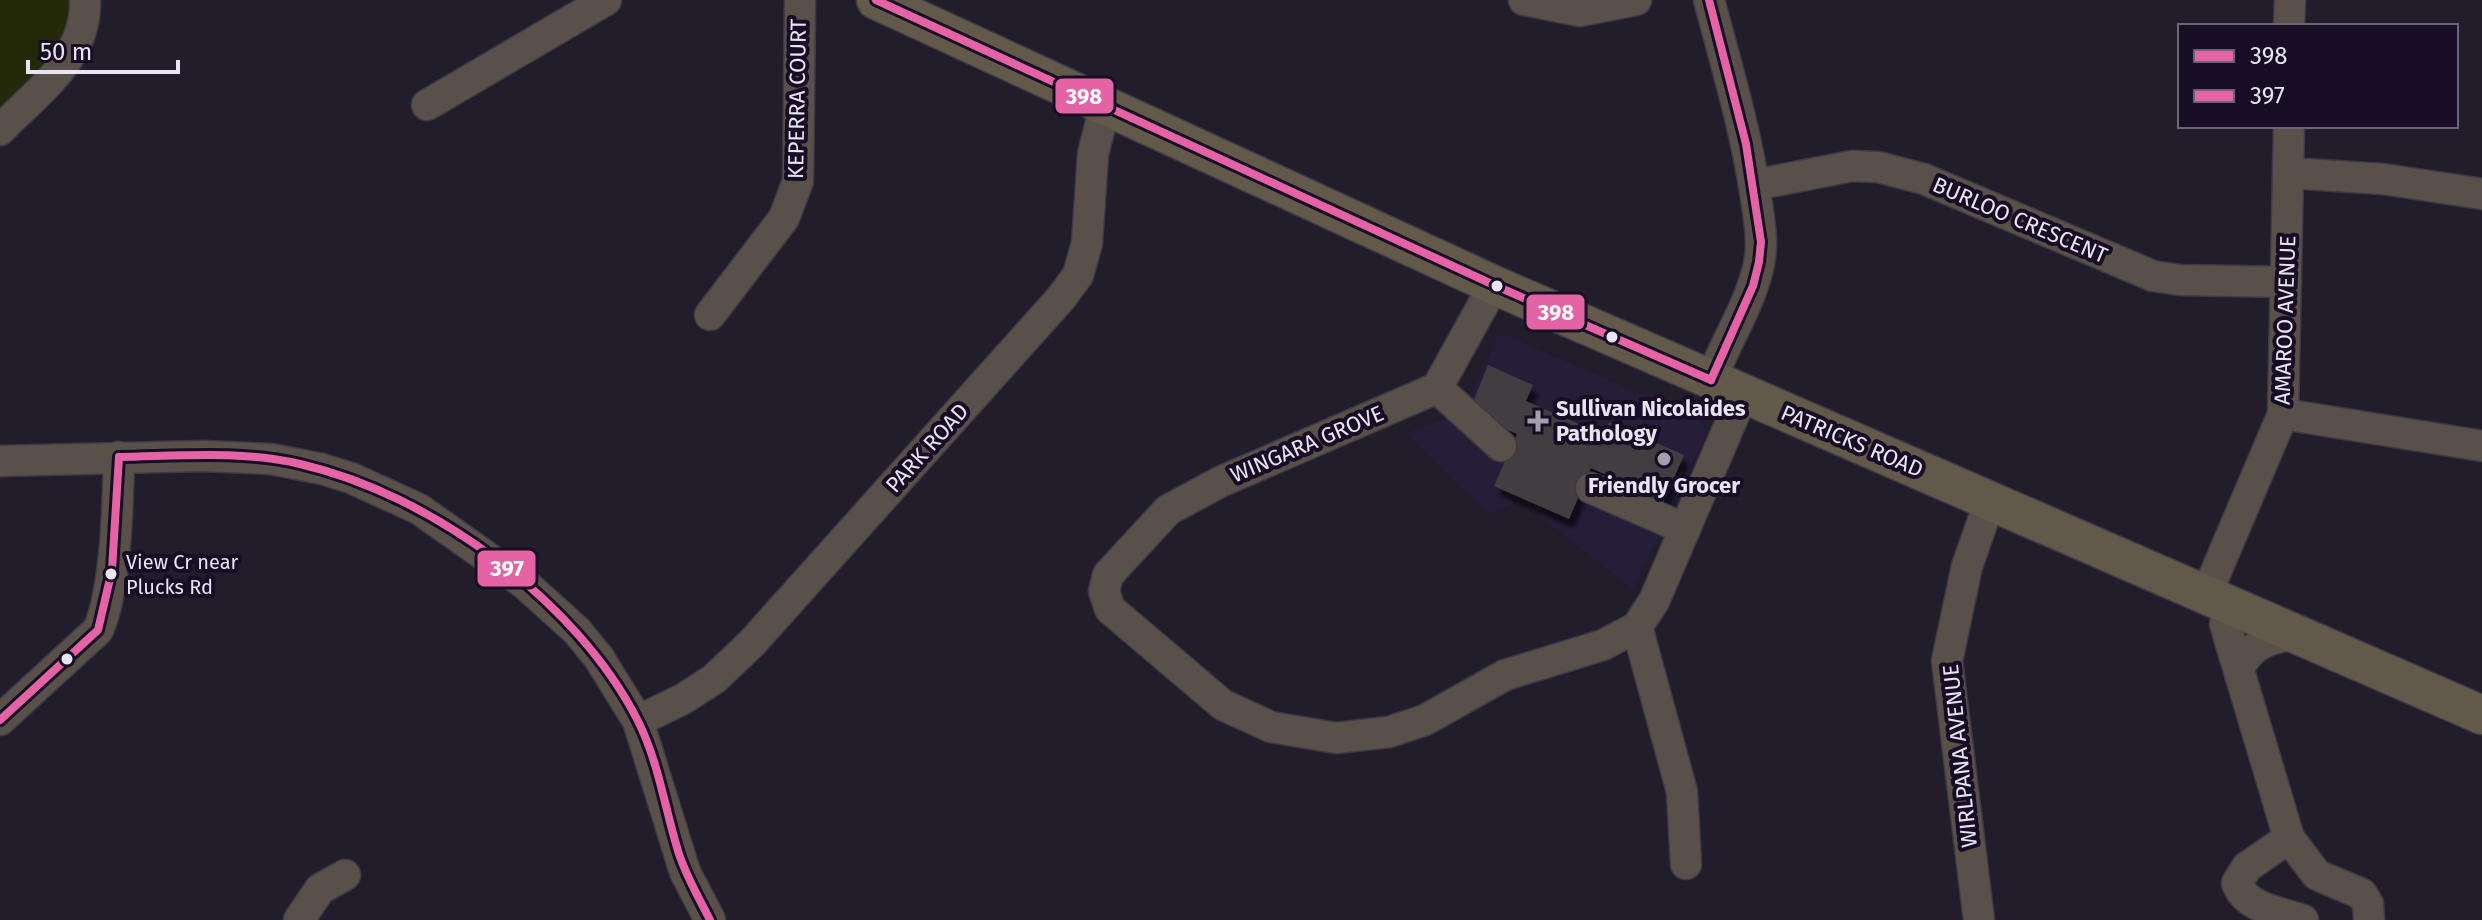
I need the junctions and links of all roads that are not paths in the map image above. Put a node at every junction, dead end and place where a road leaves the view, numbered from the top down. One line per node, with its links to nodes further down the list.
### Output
1 (85, 0): 13 (street)
2 (606, 0): 10 (street)
3 (800, 0): 19 (street, KEPERRA COURT)
4 (876, 0): 11 (main road, PATRICKS ROAD)
5 (1524, 0): 6 (street)
6 (1636, 0)
7 (1709, 0): 15 (street)
8 (2288, 0): 9 (street)
9 (2289, 24)
10 (427, 105)
11 (1105, 106): 18 (main road, PATRICKS ROAD); 36 (street, PARK ROAD)
12 (2289, 128): 14 (street, AMAROO AVENUE)
13 (0, 130)
14 (2289, 173): 16 (street); 17 (street, AMAROO AVENUE)
15 (1754, 185): 17 (street, BURLOO CRESCENT); 20 (street)
16 (2482, 194)
17 (2286, 282): 22 (street, AMAROO AVENUE)
18 (1494, 285): 20 (main road, PATRICKS ROAD); 21 (street)
19 (710, 315)
20 (1727, 387): 28 (main road, PATRICKS ROAD); 29 (street)
21 (1437, 388): 23 (street); 31 (street, WINGARA GROVE)
22 (2283, 414): 24 (street); 30 (street, AMAROO AVENUE)
23 (1501, 446)
24 (2482, 446)
25 (119, 457): 26 (street); 35 (street); 36 (street)
26 (0, 461)
27 (1591, 488): 29 (street)
28 (1990, 501): 30 (main road, PATRICKS ROAD); 42 (street, WIRLPANA AVENUE)
29 (1685, 529): 31 (street)
30 (2219, 601): 32 (main road, PATRICKS ROAD); 33 (street)
31 (1637, 627): 38 (street)
32 (2296, 634): 33 (street); 34 (main road, PATRICKS ROAD)
33 (2239, 668): 37 (street)
34 (2482, 715)
35 (0, 720)
36 (638, 721): 41 (street)
37 (2289, 838): 43 (street); 44 (street)
38 (1686, 864)
39 (345, 875): 40 (street)
40 (299, 920)
41 (710, 920)
42 (1979, 920)
43 (2303, 920)
44 (2369, 920)

